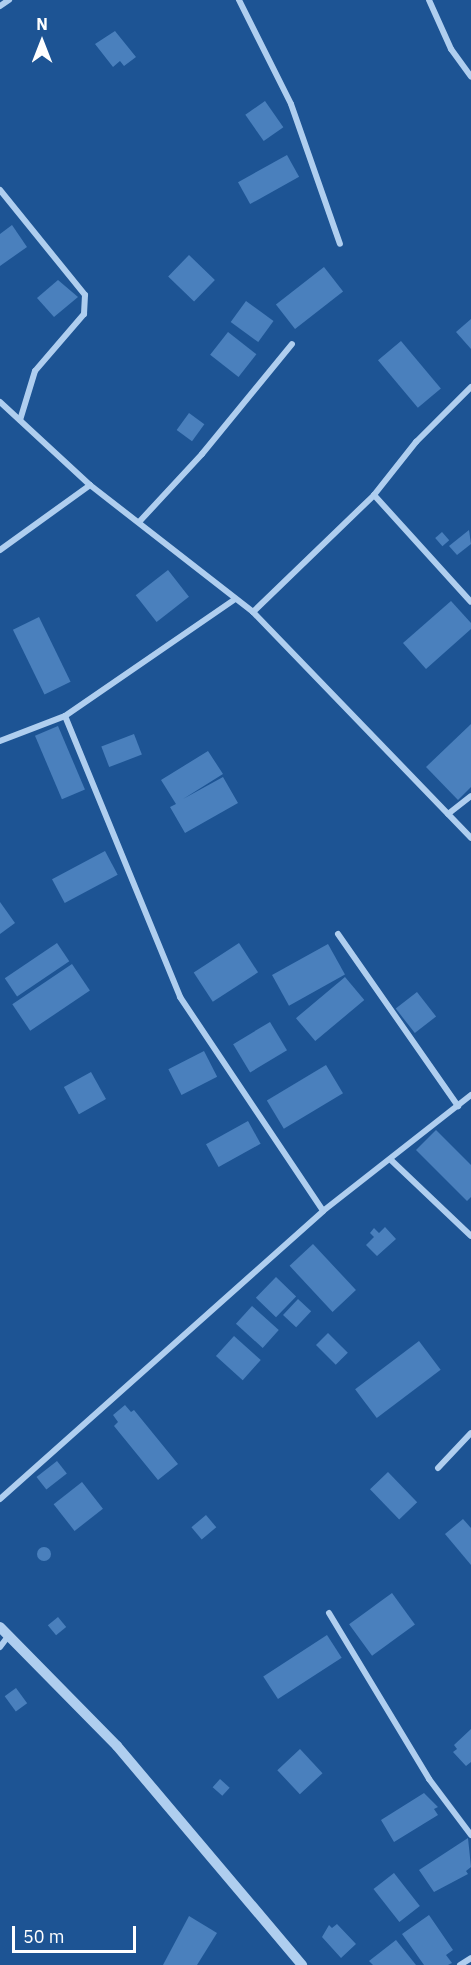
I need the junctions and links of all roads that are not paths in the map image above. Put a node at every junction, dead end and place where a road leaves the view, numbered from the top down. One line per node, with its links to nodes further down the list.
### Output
1 (9, 0): 4 (street)
2 (239, 0): 7 (street)
3 (429, 0): 5 (street)
4 (0, 6)
5 (471, 77)
6 (0, 190): 11 (street)
7 (340, 244)
8 (292, 344): 14 (street)
9 (471, 387): 13 (street)
10 (0, 402): 11 (street)
11 (20, 420): 12 (street)
12 (90, 485): 14 (street); 15 (street)
13 (374, 495): 17 (street); 18 (street)
14 (140, 521): 16 (street)
15 (0, 550)
16 (234, 600): 18 (street); 19 (street)
17 (471, 602)
18 (253, 612): 22 (street)
19 (65, 716): 20 (street); 28 (street)
20 (0, 741)
21 (471, 796): 22 (street)
22 (448, 814): 23 (street)
23 (471, 838)
24 (338, 934): 26 (street)
25 (471, 1095): 26 (street)
26 (458, 1106): 27 (street)
27 (391, 1160): 28 (street); 29 (street)
28 (323, 1211): 32 (street)
29 (471, 1236)
30 (471, 1433): 31 (street)
31 (438, 1468)
32 (0, 1499)
33 (329, 1613): 37 (street)
34 (0, 1627): 35 (street)
35 (9, 1635): 36 (street); 39 (street)
36 (0, 1647)
37 (471, 1835)
38 (471, 1958): 40 (street)
39 (302, 1965)
40 (460, 1965)

